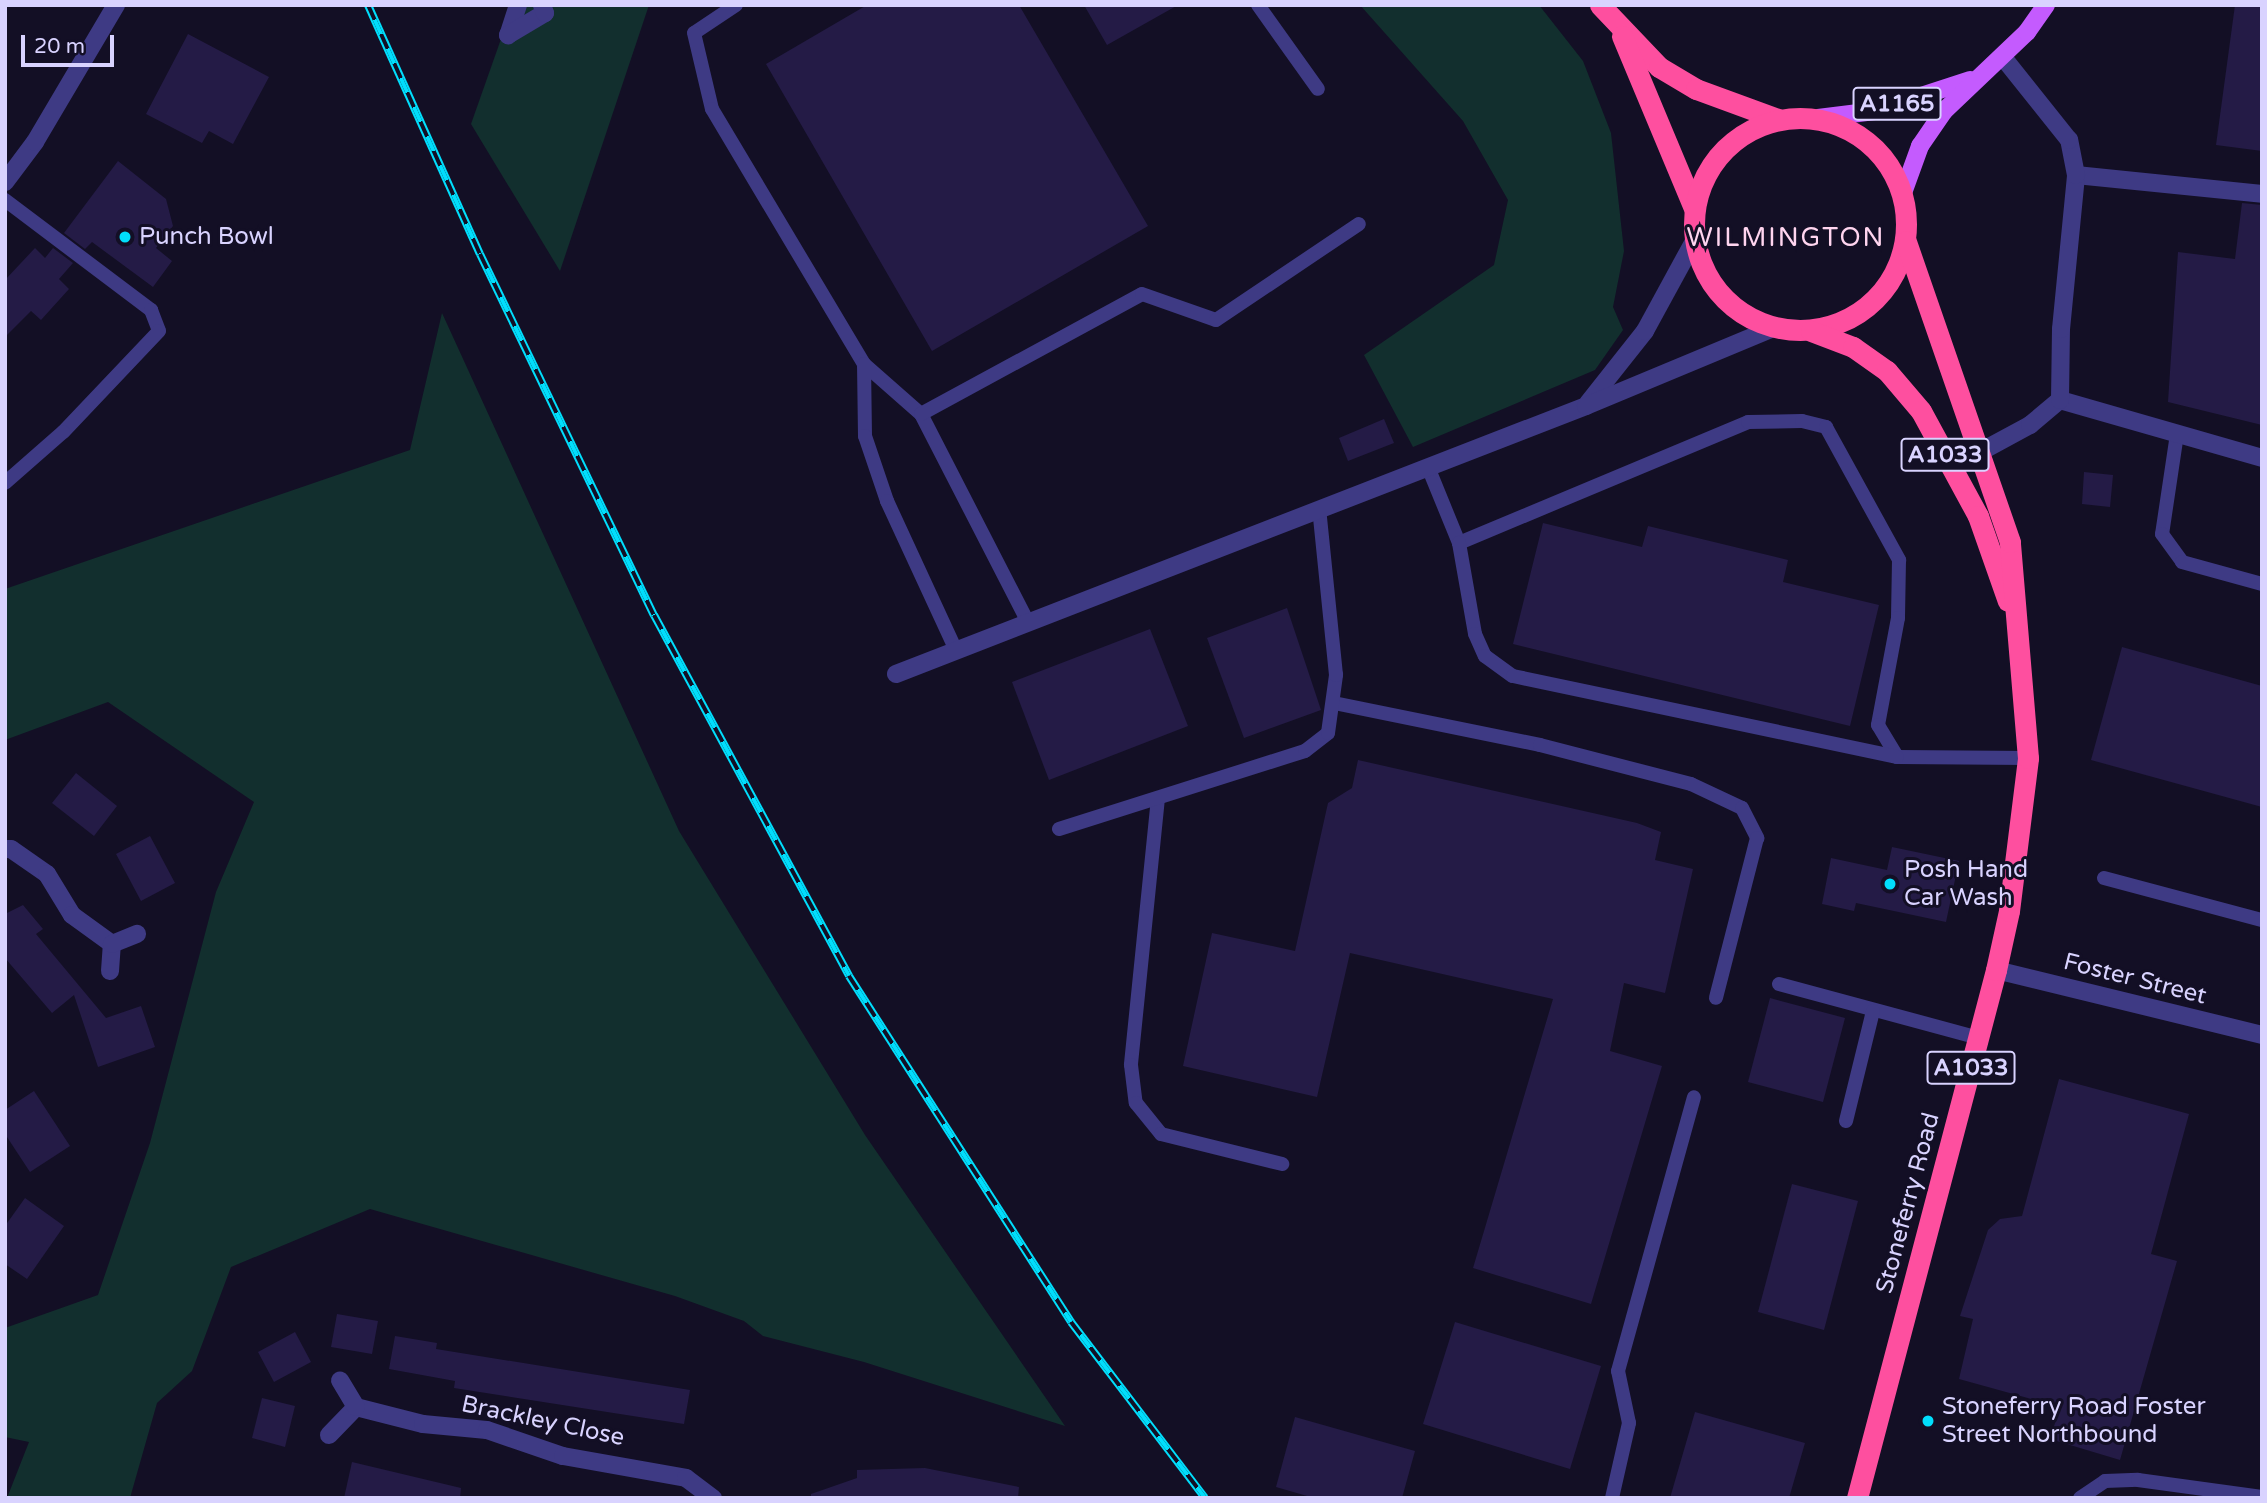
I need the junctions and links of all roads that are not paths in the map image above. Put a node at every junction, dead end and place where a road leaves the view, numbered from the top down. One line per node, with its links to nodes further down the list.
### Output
1 (116, 5): 15 (street)
2 (518, 5): 3 (street)
3 (542, 5)
4 (736, 5): 25 (lane)
5 (1258, 5): 11 (lane)
6 (1600, 5): 8 (highway)
7 (2046, 5): 9 (main road, A1165)
8 (1618, 27): 13 (highway); 19 (highway)
9 (2002, 56): 10 (main road, A1165); 14 (street)
10 (1974, 79): 12 (main road, A1165); 16 (main road, A1165)
11 (1318, 89)
12 (1818, 118): 13 (highway); 16 (highway)
13 (1778, 119): 19 (highway)
14 (2076, 175): 17 (street); 26 (street)
15 (7, 178)
16 (1903, 193): 22 (highway)
17 (2262, 194)
18 (5, 200): 33 (lane)
19 (1694, 208): 21 (highway)
20 (1359, 224): 28 (lane)
21 (1694, 242): 23 (highway); 27 (street)
22 (1906, 242): 24 (highway); 30 (highway, Stoneferry Road / A1033)
23 (1773, 328): 24 (highway); 27 (street)
24 (1811, 331): 38 (highway, Stoneferry Road / A1033)
25 (864, 364): 28 (lane); 39 (lane)
26 (2060, 400): 29 (street); 30 (street)
27 (1586, 406): 32 (street)
28 (921, 414): 37 (lane)
29 (2177, 434): 31 (street); 36 (lane)
30 (1980, 452): 38 (highway, Stoneferry Road / A1033)
31 (2262, 458)
32 (1429, 467): 34 (street); 35 (lane)
33 (5, 483)
34 (1320, 509): 37 (street); 41 (lane)
35 (1459, 543): 42 (lane); 42 (lane)
36 (2262, 584)
37 (1028, 622): 39 (street)
38 (2018, 629): 43 (highway, Stoneferry Road / A1033)
39 (956, 650): 40 (street)
40 (896, 674)
41 (1334, 703): 44 (lane); 54 (lane)
42 (1897, 757): 43 (lane)
43 (2028, 758): 51 (highway, Stoneferry Road / A1033)
44 (1158, 798): 45 (lane); 60 (lane)
45 (1059, 829)
46 (5, 849): 50 (street)
47 (2104, 878): 48 (lane)
48 (2262, 920)
49 (137, 933): 50 (street)
50 (112, 944): 52 (street)
51 (1996, 970): 56 (street, Foster Street); 57 (highway, Stoneferry Road / A1033)
52 (110, 971)
53 (1779, 984): 55 (lane)
54 (1716, 998)
55 (1872, 1011): 57 (lane); 59 (lane)
56 (2262, 1035)
57 (1979, 1038): 67 (highway, Stoneferry Road / A1033)
58 (1694, 1097): 66 (lane)
59 (1846, 1121)
60 (1282, 1164)
61 (340, 1380): 62 (street)
62 (356, 1406): 63 (street); 65 (street, Brackley Close)
63 (329, 1435)
64 (2262, 1497): 68 (lane)
65 (713, 1498)
66 (1612, 1498)
67 (1857, 1498)
68 (2080, 1498)

